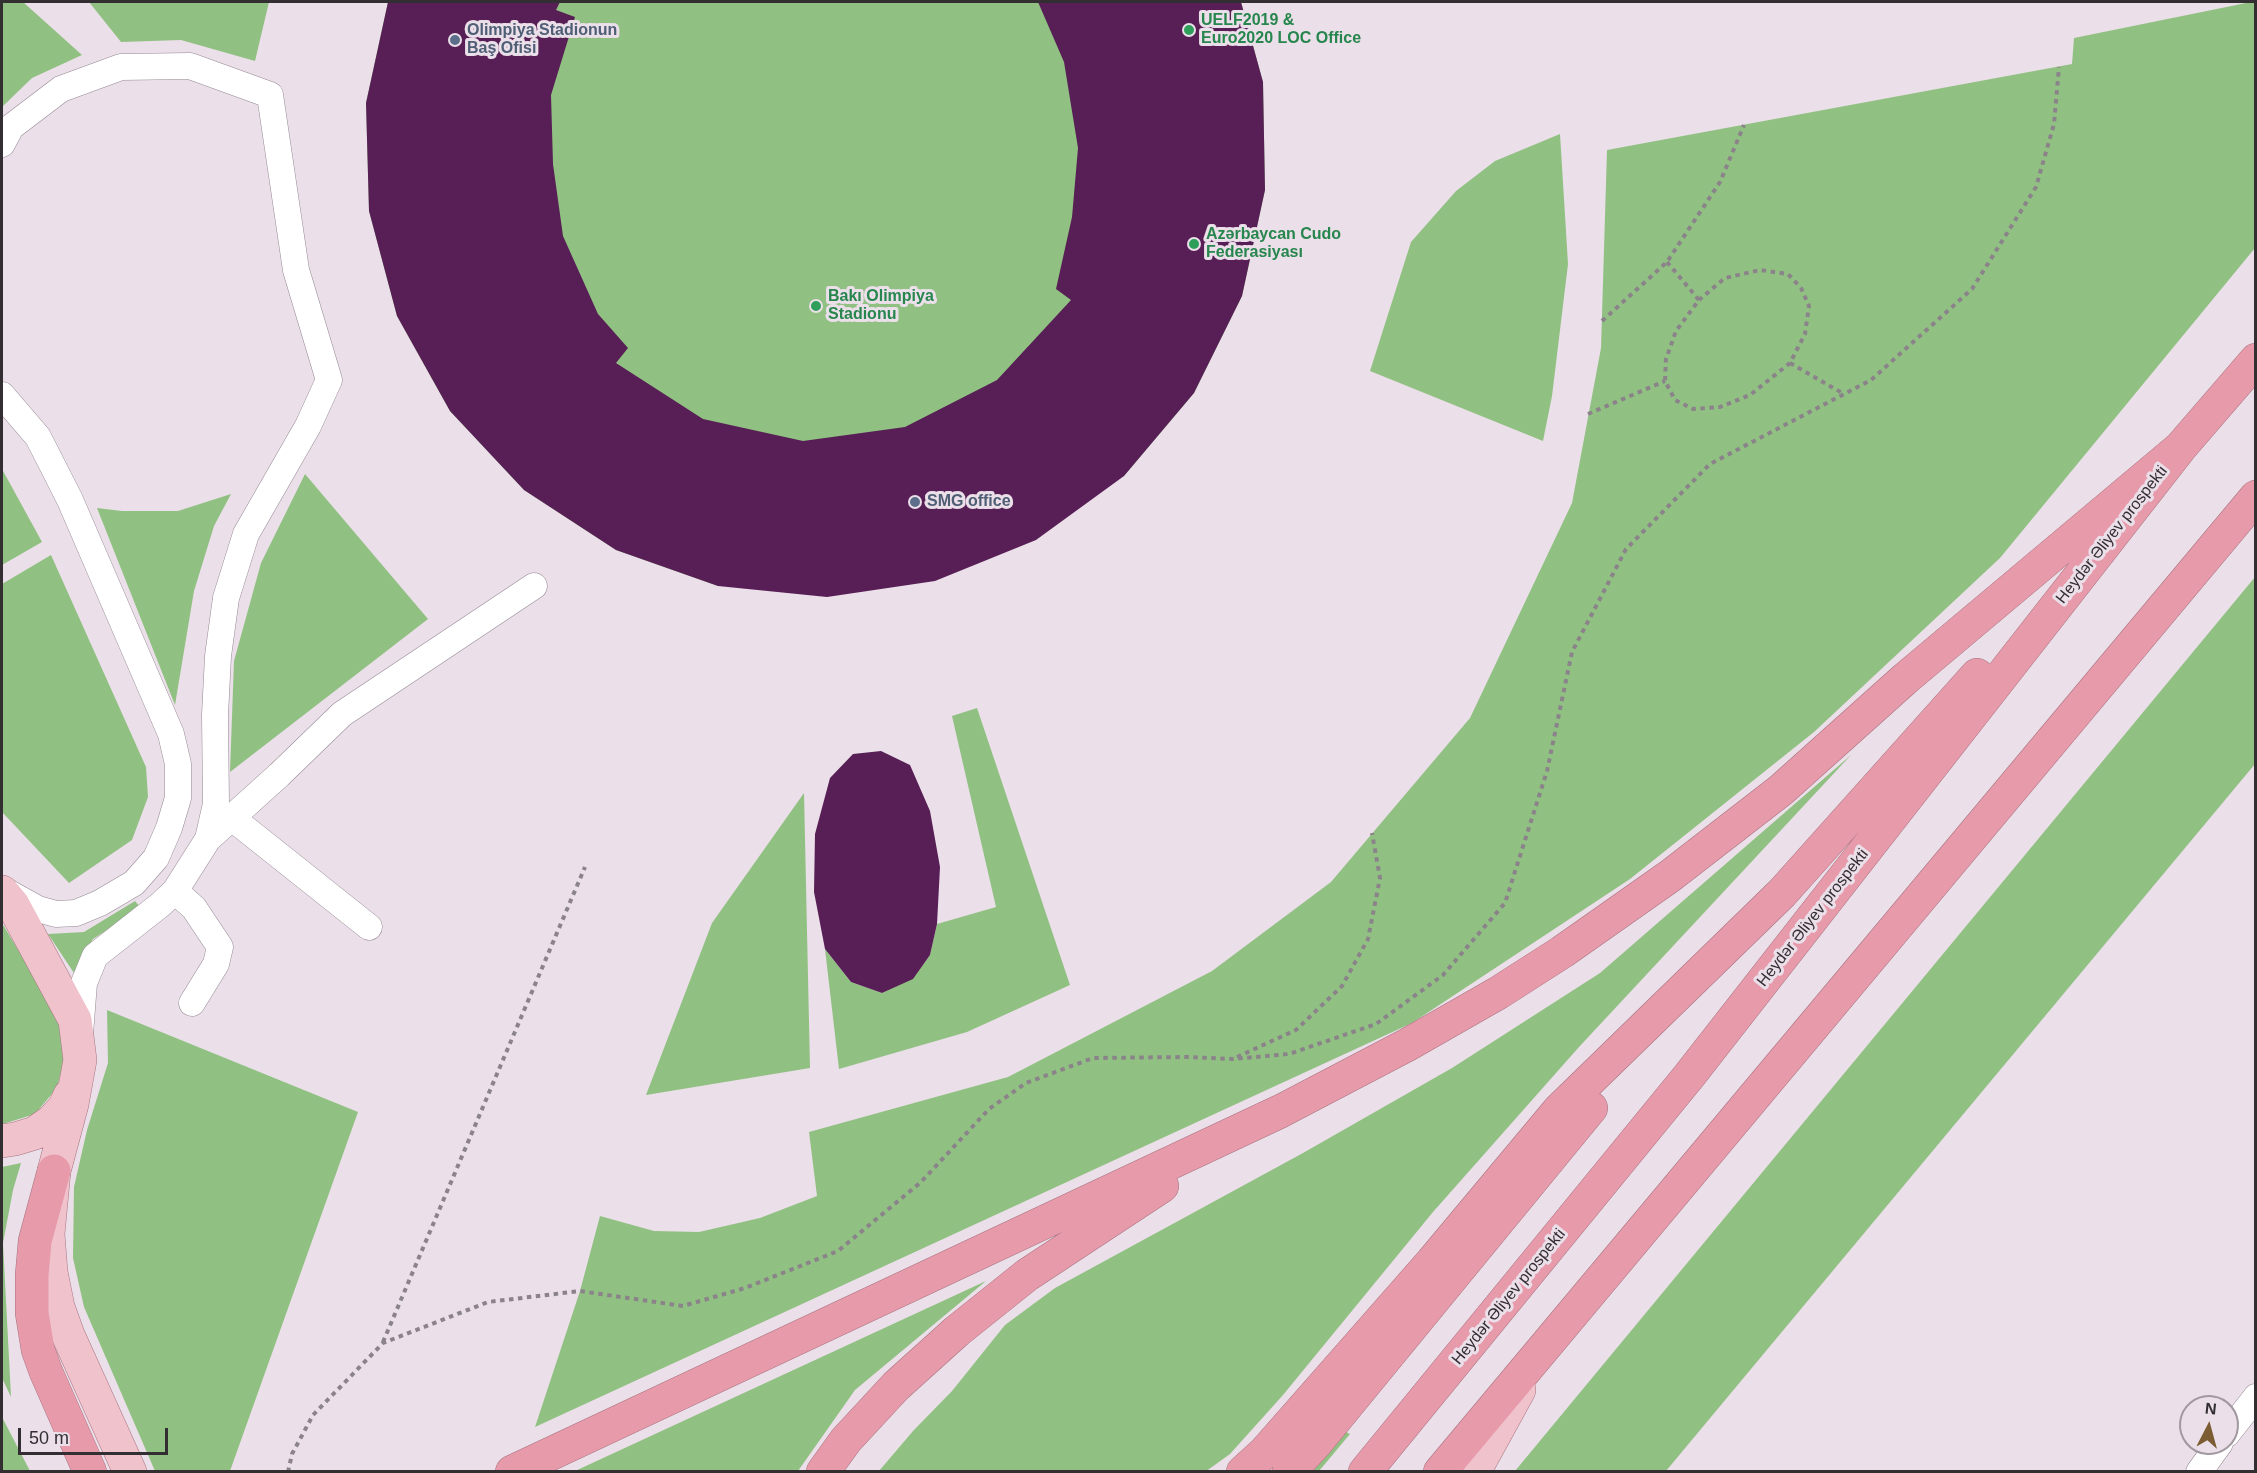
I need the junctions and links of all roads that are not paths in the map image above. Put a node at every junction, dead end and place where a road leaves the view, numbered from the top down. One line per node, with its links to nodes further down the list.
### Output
1 (2, 144): 8 (street)
2 (2256, 360): 4 (highway, Heydər Əliyev prospekti)
3 (2, 395): 9 (street)
4 (2180, 448): 11 (highway); 16 (highway); 29 (highway, Heydər Əliyev prospekti)
5 (2256, 497): 19 (highway)
6 (534, 586): 7 (street)
7 (232, 818): 8 (street); 13 (street)
8 (208, 838): 12 (street)
9 (134, 883): 10 (street); 12 (street)
10 (2, 891): 15 (main road)
11 (1782, 893): 27 (highway); 28 (highway)
12 (168, 898): 14 (street); 15 (street)
13 (369, 927)
14 (192, 1004)
15 (79, 1059): 17 (main road); 18 (main road)
16 (1281, 1111): 25 (highway); 26 (highway)
17 (2, 1141)
18 (54, 1171): 23 (highway); 24 (main road)
19 (1541, 1352): 30 (highway); 31 (main road); 32 (main road)
20 (2256, 1397): 21 (street)
21 (2239, 1419)
22 (2211, 1455): 33 (street)
23 (90, 1472)
24 (130, 1472)
25 (512, 1472)
26 (823, 1472)
27 (1243, 1472)
28 (1289, 1472)
29 (1365, 1472)
30 (1440, 1472)
31 (1461, 1472)
32 (1474, 1472)
33 (2199, 1472)

